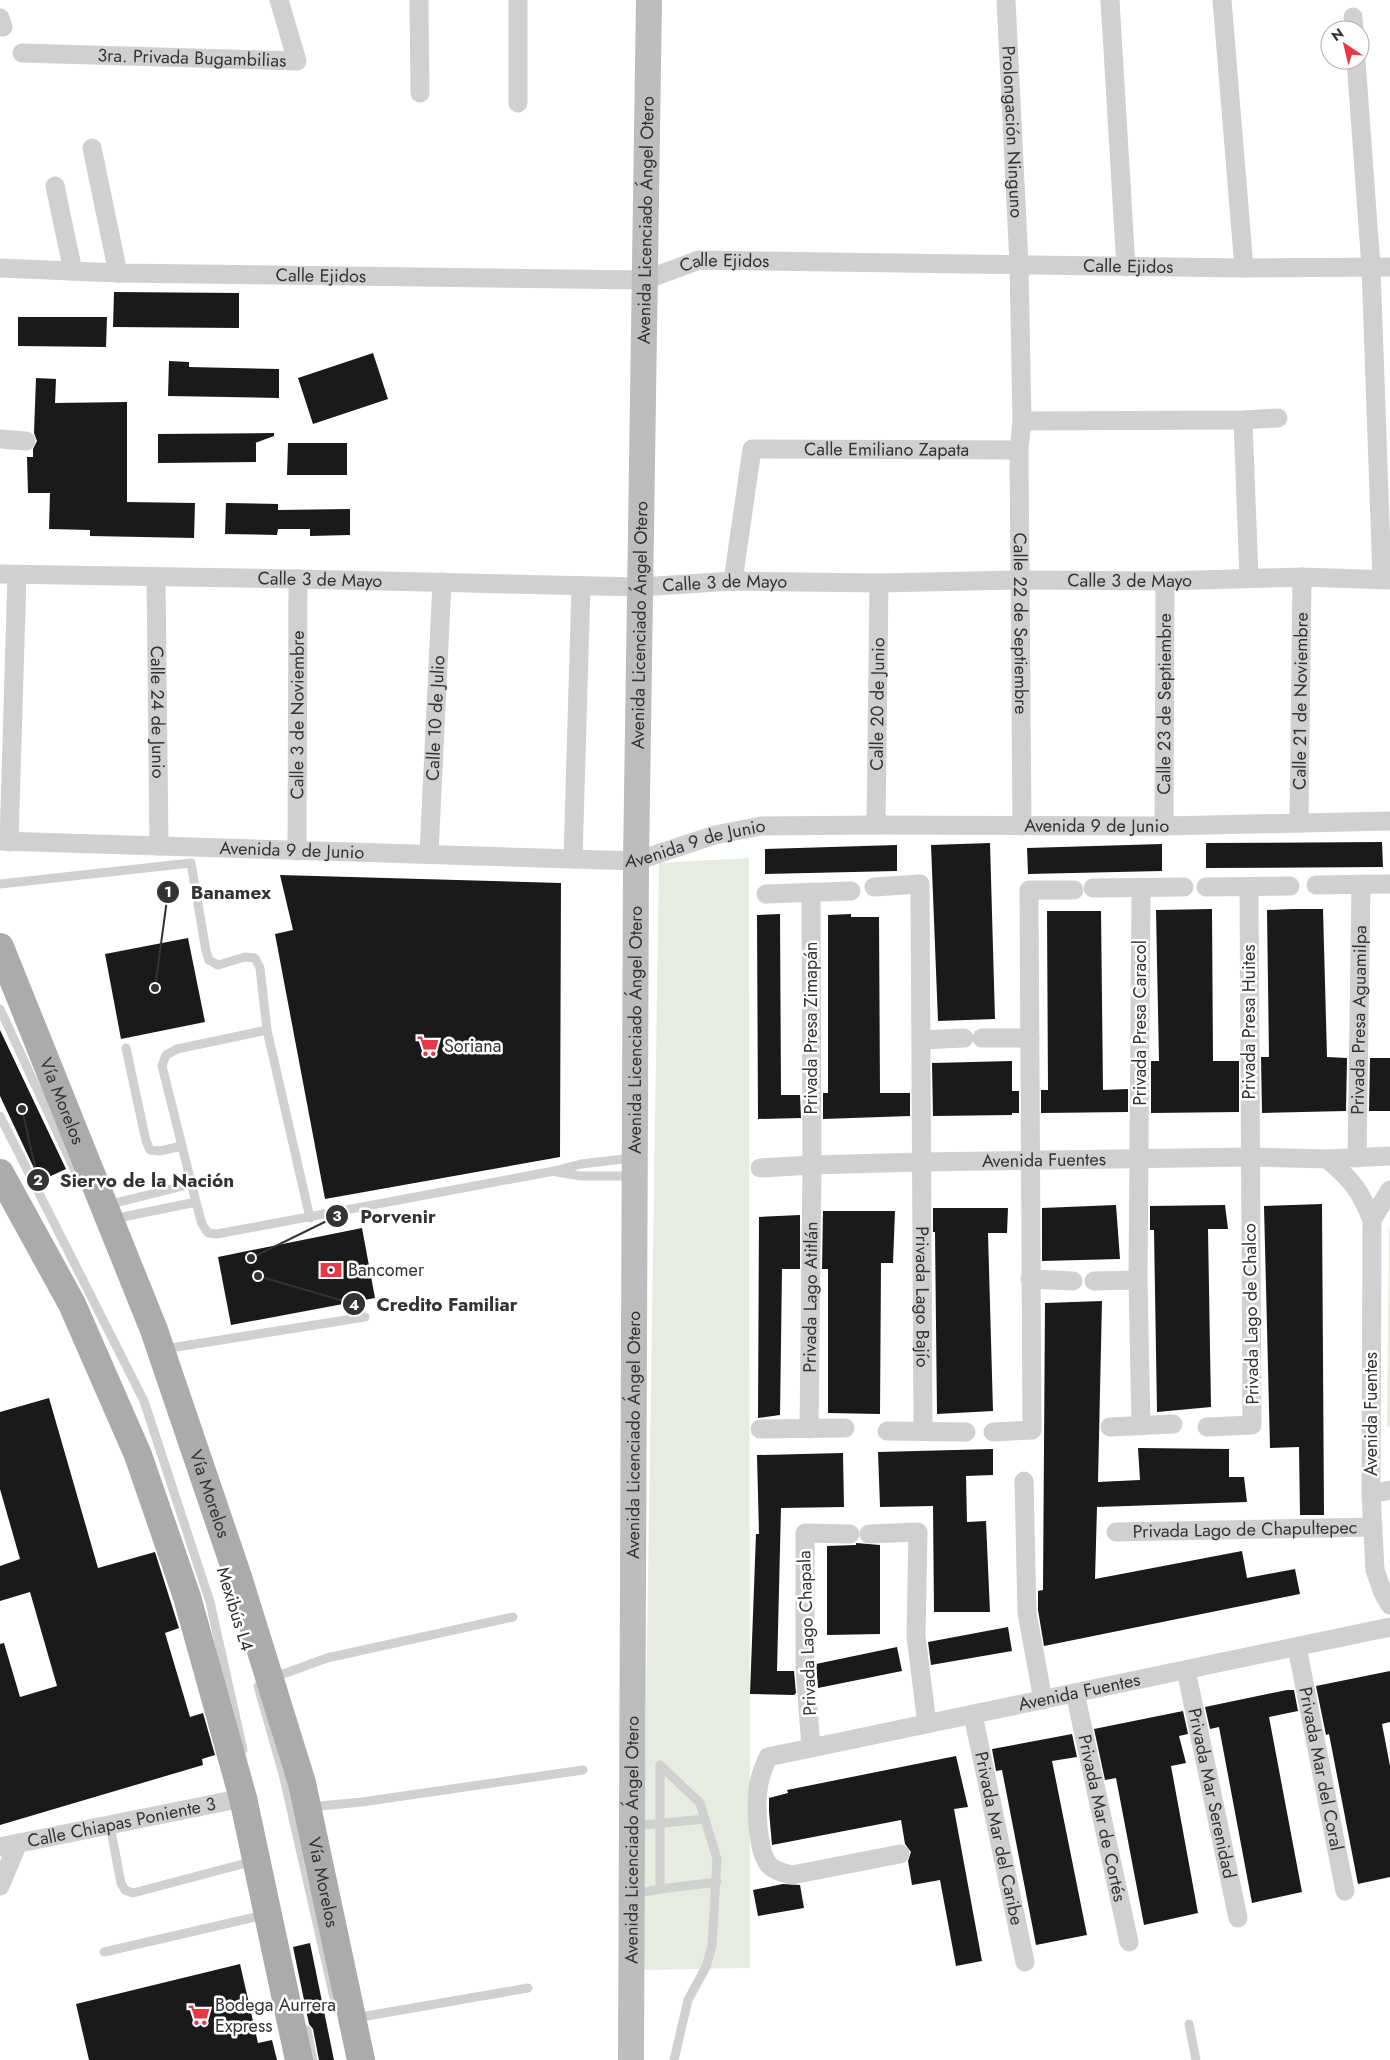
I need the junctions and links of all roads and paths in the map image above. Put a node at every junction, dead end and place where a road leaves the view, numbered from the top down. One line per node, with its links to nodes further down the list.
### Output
1 (279, 0): 8 (street, 3ra. Privada Bugambilias)
2 (419, 0): 10 (street)
3 (518, 0): 11 (street)
4 (649, 0): 22 (main road, Avenida Licenciado Ángel Otero)
5 (1006, 0): 14 (street, Prolongación Ninguno)
6 (1110, 0): 15 (street)
7 (1222, 0): 18 (street)
8 (22, 53)
9 (1357, 70): 16 (street)
10 (420, 93)
11 (518, 103)
12 (92, 148): 21 (street)
13 (55, 186): 20 (street)
14 (1019, 264): 15 (street, Calle Ejidos); 22 (street, Calle Ejidos); 25 (street, Calle 22 de Septiembre)
15 (1126, 266): 18 (street, Calle Ejidos)
16 (1371, 267): 18 (street, Calle Ejidos); 19 (street, Calle Ejidos); 34 (street)
17 (0, 268): 20 (street, Calle Ejidos)
18 (1244, 268)
19 (1390, 268)
20 (73, 271): 21 (street, Calle Ejidos)
21 (118, 273): 22 (street, Calle Ejidos)
22 (646, 280): 41 (main road, Avenida Licenciado Ángel Otero)
23 (1278, 418): 24 (street)
24 (1243, 420): 25 (street); 32 (street)
25 (1022, 421): 28 (street, Calle 22 de Septiembre)
26 (0, 439): 27 (street)
27 (26, 441)
28 (1019, 450): 35 (street, Calle 22 de Septiembre); 36 (street, Calle Emiliano Zapata)
29 (8, 574): 30 (street, Calle 3 de Mayo); 47 (street)
30 (156, 577): 33 (street, Calle 3 de Mayo); 48 (street, Calle 24 de Junio)
31 (1302, 577): 32 (street, Calle 3 de Mayo); 34 (street, Calle 3 de Mayo); 43 (street, Calle 21 de Noviembre)
32 (1249, 578): 38 (street, Calle 3 de Mayo)
33 (298, 579): 37 (street, Calle 3 de Mayo); 49 (street, Calle 3 de Noviembre)
34 (1386, 579)
35 (1020, 580): 38 (street, Calle 3 de Mayo); 39 (street, Calle 3 de Mayo); 45 (street, Calle 22 de Septiembre)
36 (733, 581): 39 (street, Calle 3 de Mayo); 41 (street, Calle 3 de Mayo)
37 (442, 582): 40 (street, Calle 3 de Mayo); 50 (street, Calle 10 de Julio)
38 (1165, 582): 46 (street, Calle 23 de Septiembre)
39 (879, 583): 44 (street, Calle 20 de Junio)
40 (581, 586): 41 (street, Calle 3 de Mayo); 51 (street)
41 (641, 588): 52 (main road, Avenida Licenciado Ángel Otero)
42 (1390, 821): 43 (street, Avenida 9 de Junio)
43 (1299, 823): 46 (street, Avenida 9 de Junio)
44 (876, 825): 45 (street, Avenida 9 de Junio); 52 (street, Avenida 9 de Junio)
45 (1022, 826): 46 (street, Avenida 9 de Junio)
46 (1164, 826)
47 (5, 842): 48 (street, Avenida 9 de Junio)
48 (159, 846): 49 (street, Avenida 9 de Junio)
49 (297, 851): 50 (street, Avenida 9 de Junio)
50 (429, 853): 51 (street, Avenida 9 de Junio)
51 (573, 859): 52 (street, Avenida 9 de Junio)
52 (636, 861): 84 (main road, Avenida Licenciado Ángel Otero)
53 (0, 884): 70 (lane)
54 (1361, 884): 55 (street); 56 (street); 78 (street, Privada Presa Aguamilpa)
55 (1390, 884)
56 (1316, 885)
57 (1290, 886): 62 (street)
58 (874, 887): 72 (street, Privada Lago Bajío)
59 (1141, 887): 60 (street); 63 (street); 79 (street, Privada Presa Caracol)
60 (1184, 887)
61 (1206, 887): 62 (street)
62 (1248, 887): 77 (street, Privada Presa Huites)
63 (1093, 888)
64 (1074, 890): 71 (street)
65 (851, 891): 66 (street)
66 (810, 892): 67 (street); 83 (street, Privada Presa Zimapán)
67 (766, 894)
68 (0, 947): 92 (main road, Vía Morelos)
69 (0, 1009): 89 (lane)
70 (268, 1030): 75 (lane); 93 (lane)
71 (1030, 1038): 72 (street); 81 (street)
72 (921, 1040): 82 (street, Privada Lago Bajío)
73 (126, 1048): 75 (lane)
74 (0, 1116): 130 (lane, Mexibús L4)
75 (182, 1146): 88 (lane)
76 (1390, 1156): 78 (street, Avenida Fuentes)
77 (1249, 1157): 79 (street, Avenida Fuentes); 80 (street, Avenida Fuentes); 104 (street, Privada Lago de Chalco)
78 (1357, 1158): 80 (street, Avenida Fuentes)
79 (1139, 1159): 81 (street, Avenida Fuentes); 97 (street, Privada Presa Caracol)
80 (1328, 1159): 94 (street, Avenida Fuentes)
81 (1031, 1160): 82 (street, Avenida Fuentes); 95 (street)
82 (921, 1162): 83 (street, Avenida Fuentes); 109 (street, Privada Lago Bajío)
83 (812, 1164): 85 (street, Avenida Fuentes); 107 (street, Privada Lago Atitlán)
84 (635, 1166): 86 (lane); 86 (lane); 137 (main road, Avenida Licenciado Ángel Otero)
85 (760, 1168)
86 (554, 1172): 93 (lane)
87 (0, 1173): 132 (main road)
88 (191, 1184): 91 (lane); 92 (lane)
89 (82, 1185)
90 (1390, 1190): 94 (street)
91 (196, 1202): 92 (lane); 93 (lane)
92 (107, 1213): 100 (main road, Vía Morelos)
93 (310, 1218)
94 (1372, 1220): 114 (street, Avenida Fuentes)
95 (1030, 1279): 96 (street); 111 (street)
96 (1073, 1280)
97 (1138, 1280): 98 (street); 102 (street, Privada Presa Caracol)
98 (1094, 1281)
99 (365, 1317): 100 (lane)
100 (161, 1350): 124 (main road, Vía Morelos)
101 (1173, 1424): 102 (street)
102 (1141, 1426): 103 (street)
103 (1110, 1427)
104 (1207, 1427)
105 (846, 1428): 107 (street)
106 (760, 1429): 107 (street)
107 (809, 1429)
108 (887, 1431): 109 (street)
109 (923, 1431): 110 (street)
110 (966, 1432)
111 (993, 1432)
112 (1024, 1481): 126 (street)
113 (1390, 1490): 114 (street)
114 (1371, 1494): 115 (street, Avenida Fuentes)
115 (1372, 1527): 116 (street, Privada Lago de Chapultepec); 119 (street, Avenida Fuentes)
116 (1116, 1532)
117 (850, 1534): 129 (street, Privada Lago Chapala)
118 (869, 1534): 128 (street)
119 (1390, 1605)
120 (513, 1617): 124 (lane)
121 (1390, 1627): 122 (street, Avenida Fuentes)
122 (1297, 1647): 123 (street, Avenida Fuentes); 144 (street, Privada Mar del Coral)
123 (1186, 1670): 125 (street, Avenida Fuentes); 147 (street, Privada Mar Serenidad)
124 (262, 1679): 133 (main road, Vía Morelos); 152 (lane)
125 (1076, 1693): 126 (street, Avenida Fuentes); 148 (street, Privada Mar de Cortés)
126 (1043, 1700): 127 (street, Avenida Fuentes)
127 (973, 1715): 128 (street, Avenida Fuentes); 150 (street, Privada Mar del Caribe)
128 (927, 1724): 129 (street, Avenida Fuentes)
129 (811, 1748): 139 (street, Avenida Fuentes)
130 (245, 1756)
131 (583, 1770): 133 (lane)
132 (243, 1798): 136 (street, Calle Chiapas Poniente 3); 140 (main road)
133 (307, 1808): 152 (main road, Vía Morelos)
134 (705, 1819): 135 (lane); 135 (lane); 141 (lane)
135 (661, 1824): 137 (lane); 143 (lane)
136 (110, 1825): 138 (street, Calle Chiapas Poniente 3); 140 (lane)
137 (633, 1826): 145 (main road, Avenida Licenciado Ángel Otero)
138 (9, 1845): 142 (street)
139 (900, 1854)
140 (256, 1861): 146 (main road)
141 (716, 1882): 143 (lane); 159 (lane)
142 (0, 1886)
143 (660, 1888): 145 (lane)
144 (1344, 1891)
145 (633, 1894): 158 (main road, Avenida Licenciado Ángel Otero)
146 (267, 1914): 149 (lane); 155 (main road)
147 (1238, 1918)
148 (1129, 1942)
149 (104, 1952)
150 (1025, 1962)
151 (528, 1988): 152 (lane)
152 (345, 2016): 157 (main road, Vía Morelos)
153 (305, 2022): 156 (lane)
154 (1189, 2024): 160 (lane)
155 (299, 2060)
156 (313, 2060)
157 (361, 2060)
158 (631, 2060)
159 (674, 2060)
160 (1196, 2060)

